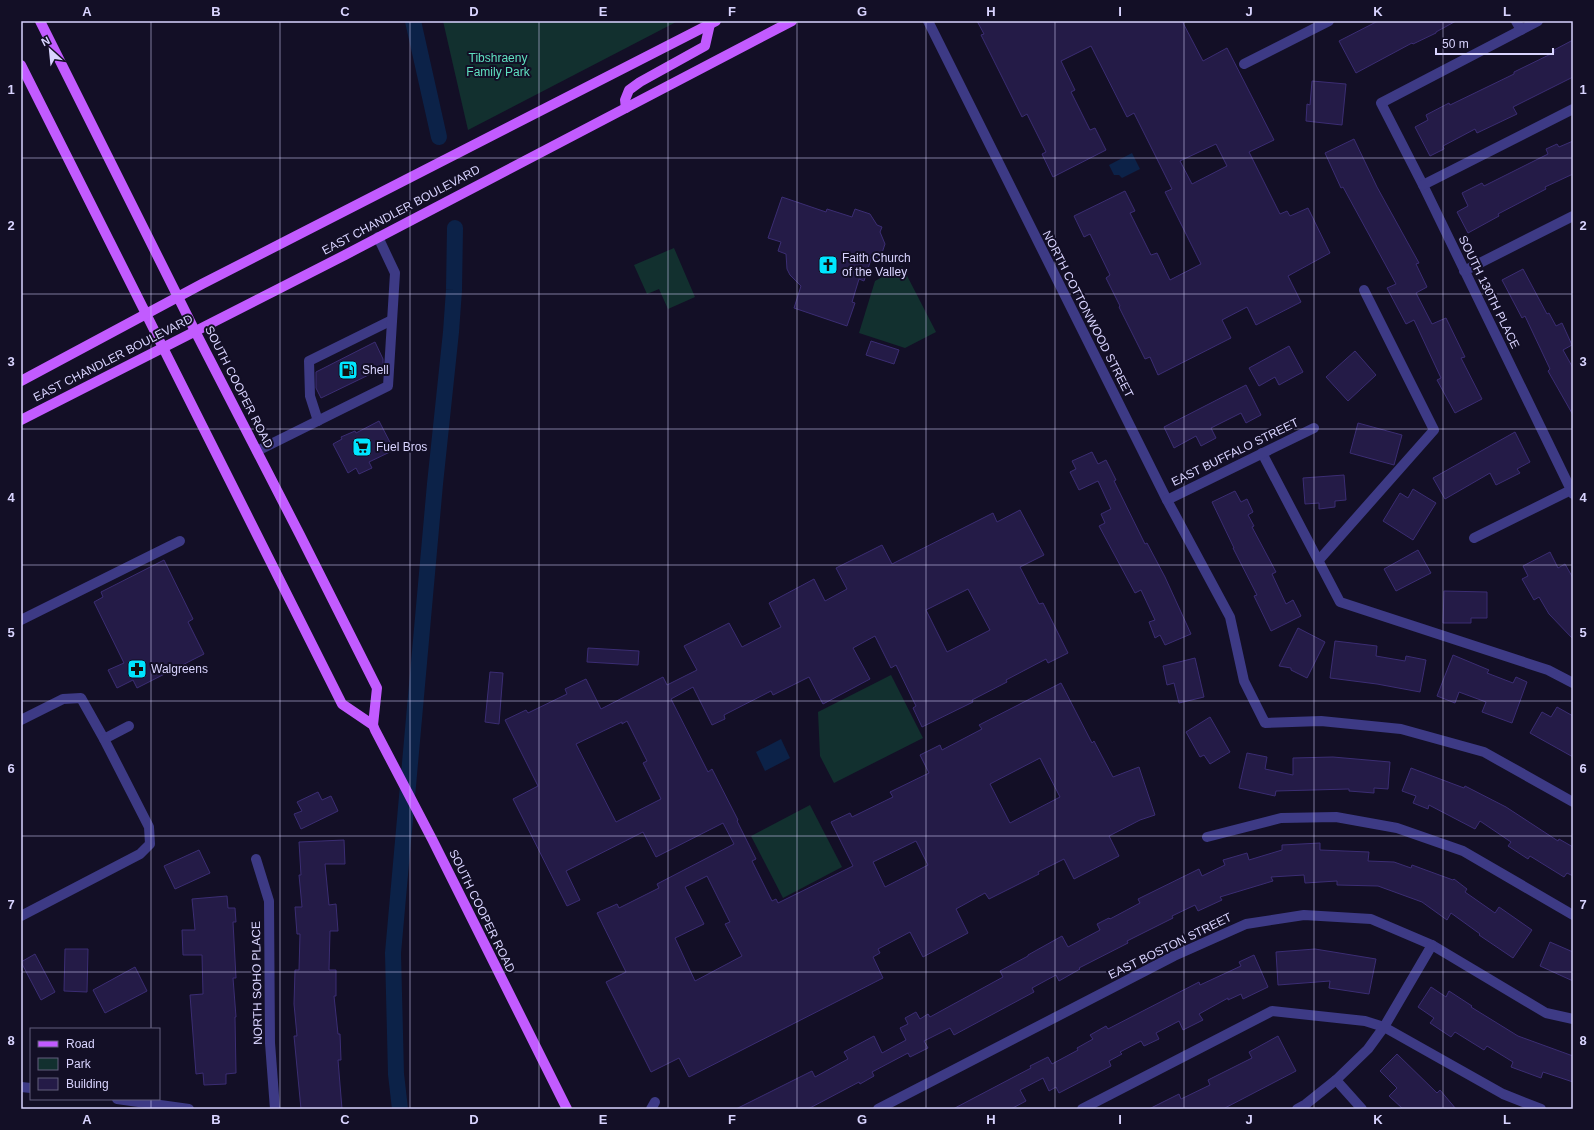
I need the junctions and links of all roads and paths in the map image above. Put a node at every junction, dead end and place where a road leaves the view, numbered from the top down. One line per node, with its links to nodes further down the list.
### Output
1 (40, 21): 17 (main road, SOUTH COOPER ROAD)
2 (792, 21): 10 (main road, EAST CHANDLER BOULEVARD)
3 (928, 21): 29 (street, NORTH COTTONWOOD STREET)
4 (1329, 21): 8 (street)
5 (1538, 21): 7 (street)
6 (713, 23): 10 (main road); 17 (main road, EAST CHANDLER BOULEVARD)
7 (1519, 26): 12 (street, SOUTH 130TH PLACE)
8 (1244, 64)
9 (21, 65): 18 (main road, SOUTH COOPER ROAD)
10 (626, 108): 14 (main road, EAST CHANDLER BOULEVARD)
11 (1573, 109): 12 (street)
12 (1423, 185): 15 (street, SOUTH 130TH PLACE)
13 (1573, 216): 15 (street)
14 (378, 237): 19 (street); 20 (main road, EAST CHANDLER BOULEVARD)
15 (1464, 271): 28 (street, SOUTH 130TH PLACE)
16 (1364, 290): 32 (street)
17 (178, 297): 18 (main road, EAST CHANDLER BOULEVARD); 20 (main road, SOUTH COOPER ROAD)
18 (146, 314): 21 (main road, SOUTH COOPER ROAD); 22 (main road, EAST CHANDLER BOULEVARD)
19 (392, 320): 24 (street); 24 (street)
20 (195, 331): 21 (main road, EAST CHANDLER BOULEVARD); 26 (main road, SOUTH COOPER ROAD)
21 (164, 347): 23 (main road, EAST CHANDLER BOULEVARD); 36 (main road, SOUTH COOPER ROAD)
22 (21, 381)
23 (21, 420)
24 (318, 421): 26 (street)
25 (1314, 428): 27 (street, EAST BUFFALO STREET)
26 (257, 451): 36 (main road, SOUTH COOPER ROAD)
27 (1262, 453): 29 (street, EAST BUFFALO STREET); 32 (street)
28 (1572, 491): 30 (street)
29 (1167, 500): 39 (street, NORTH COTTONWOOD STREET)
30 (1474, 538)
31 (180, 541): 33 (street)
32 (1319, 560): 34 (street)
33 (21, 620)
34 (1573, 683)
35 (21, 720): 38 (street)
36 (373, 725): 51 (main road, SOUTH COOPER ROAD)
37 (129, 726): 38 (street)
38 (104, 740): 43 (street)
39 (1573, 802)
40 (1207, 837): 42 (street)
41 (256, 859): 50 (street, NORTH SOHO PLACE)
42 (1573, 915)
43 (21, 916)
44 (1432, 945): 45 (street, EAST BOSTON STREET); 46 (street); 52 (street, EAST BOSTON STREET)
45 (1573, 1020)
46 (1384, 1027): 47 (street); 53 (street); 56 (street)
47 (1336, 1080): 54 (street); 55 (street)
48 (124, 1100): 49 (street)
49 (188, 1109)
50 (275, 1109)
51 (566, 1109)
52 (878, 1109)
53 (1082, 1109)
54 (1297, 1109)
55 (1362, 1109)
56 (1541, 1109)

